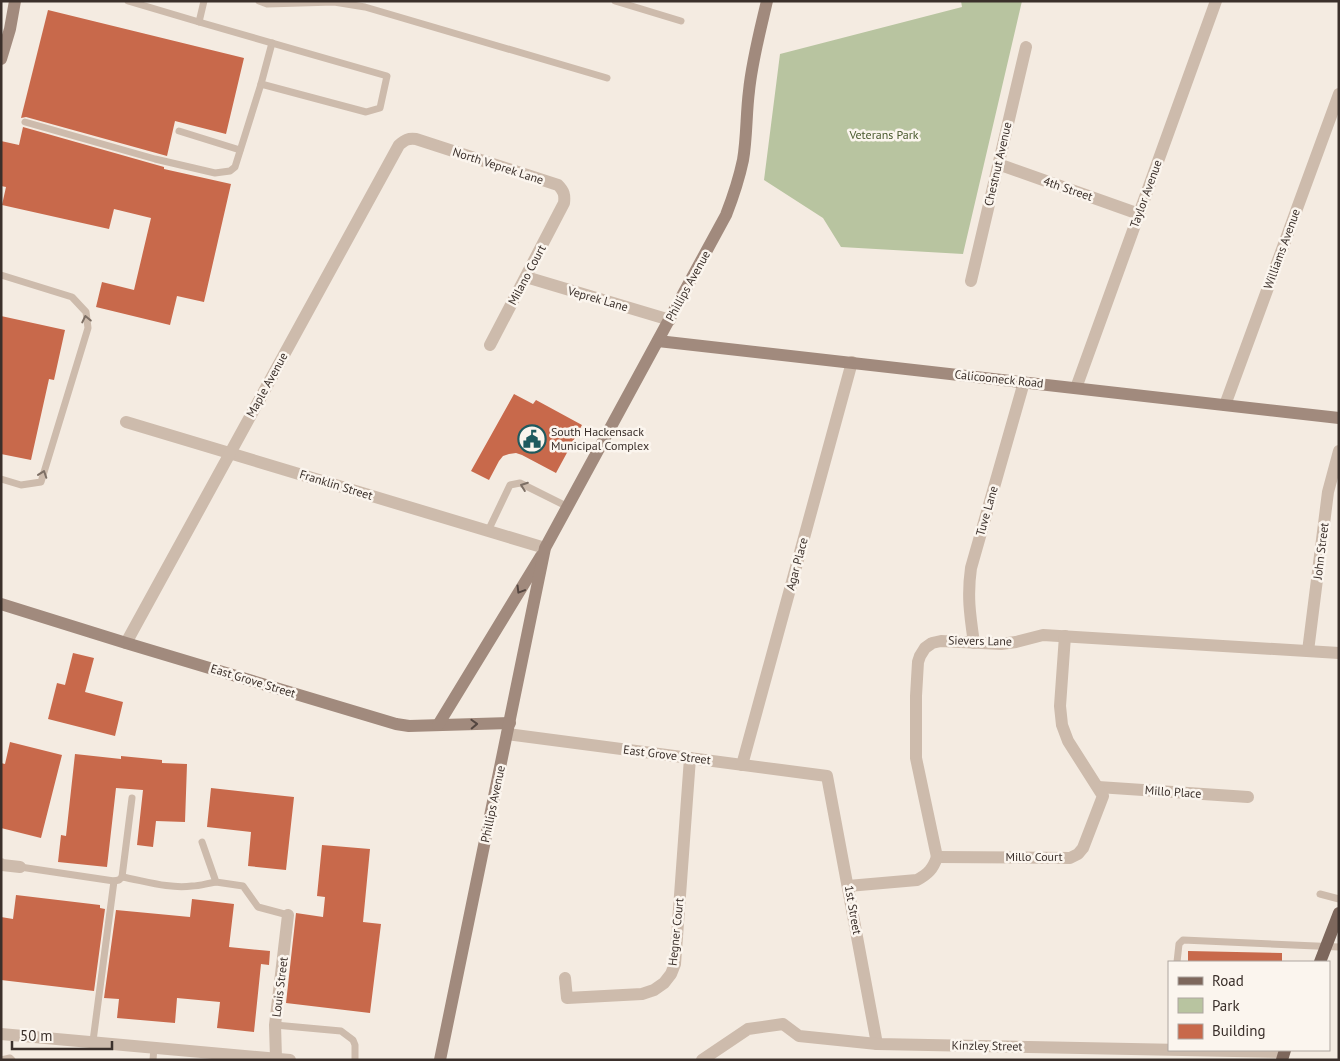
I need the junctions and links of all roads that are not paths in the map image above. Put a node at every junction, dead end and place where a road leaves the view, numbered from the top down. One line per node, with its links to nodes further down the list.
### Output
1 (15, 1): 13 (street)
2 (128, 1): 10 (lane)
3 (204, 1): 10 (lane)
4 (258, 1): 8 (lane)
5 (615, 1): 9 (lane)
6 (767, 1): 27 (street, Phillips Avenue)
7 (1216, 1): 23 (street, Taylor Avenue)
8 (321, 2): 14 (lane)
9 (682, 21)
10 (200, 22): 11 (lane)
11 (272, 43): 15 (lane); 15 (lane)
12 (1026, 47): 21 (street, Chestnut Avenue)
13 (1, 59)
14 (608, 78)
15 (261, 84): 20 (lane)
16 (1339, 94): 33 (street, Williams Avenue)
17 (25, 122): 20 (lane)
18 (179, 131): 20 (lane)
19 (416, 139): 22 (street, North Veprek Lane); 37 (street, Maple Avenue)
20 (240, 150)
21 (998, 164): 23 (street, 4th Street); 26 (street, Chestnut Avenue)
22 (564, 205): 25 (street, Milano Court)
23 (1139, 214): 32 (street, Taylor Avenue)
24 (1, 275): 38 (lane, one-way to 24)
25 (526, 278): 27 (street, Veprek Lane); 29 (street, Milano Court)
26 (971, 281)
27 (670, 320): 28 (street, Phillips Avenue)
28 (658, 341): 30 (street, Calicooneck Road); 39 (street, Phillips Avenue)
29 (490, 345)
30 (852, 362): 31 (street, Calicooneck Road); 51 (street, Agar Place)
31 (1024, 382): 32 (street, Calicooneck Road); 45 (street, Tuve Lane)
32 (1076, 388): 33 (street, Calicooneck Road)
33 (1226, 405): 34 (street, Calicooneck Road)
34 (1339, 418)
35 (126, 422): 37 (street, Franklin Street)
36 (1339, 451): 46 (street, John Street)
37 (230, 454): 40 (street, Franklin Street); 44 (street, Maple Avenue)
38 (1, 478)
39 (568, 507): 40 (lane, one-way to 40); 41 (street, Phillips Avenue)
40 (488, 531): 41 (street, Franklin Street)
41 (546, 548): 48 (street, Phillips Avenue, one-way to 48); 49 (street, Phillips Avenue)
42 (1, 604): 44 (street, East Grove Street)
43 (1065, 636): 45 (street, Sievers Lane); 46 (street, Sievers Lane); 53 (street)
44 (126, 643): 48 (street, East Grove Street)
45 (974, 643): 57 (street, Sievers Lane)
46 (1308, 651): 47 (street, Sievers Lane)
47 (1339, 653)
48 (438, 725): 49 (street, East Grove Street, one-way to 49)
49 (509, 729): 50 (street, East Grove Street); 85 (street, Phillips Avenue)
50 (690, 758): 51 (street, East Grove Street); 71 (street, Hegner Court)
51 (742, 765): 52 (street, East Grove Street)
52 (827, 776): 63 (street, 1st Street)
53 (1098, 787): 54 (street, Millo Place); 57 (street, Millo Court)
54 (1248, 797)
55 (132, 798): 60 (lane)
56 (202, 842): 62 (lane)
57 (937, 857): 63 (street)
58 (1, 864): 59 (street)
59 (20, 867): 61 (lane)
60 (122, 877): 61 (lane); 62 (lane)
61 (114, 881): 74 (lane)
62 (216, 882): 66 (lane)
63 (848, 886): 75 (street, 1st Street)
64 (1320, 894): 65 (lane)
65 (1339, 899)
66 (288, 915): 72 (street, Louis Street)
67 (1338, 919): 68 (main road)
68 (1332, 947): 69 (lane); 70 (main road)
69 (1177, 961)
70 (1321, 961)
71 (565, 978)
72 (275, 1025): 80 (street, Louis Street); 84 (lane)
73 (1, 1034): 74 (street)
74 (93, 1041): 78 (street)
75 (877, 1044): 76 (street, Kinzley Street); 86 (street, Kinzley Street)
76 (1168, 1050)
77 (1203, 1051): 79 (street, Kinzley Street)
78 (154, 1053): 80 (street)
79 (1284, 1054)
80 (276, 1059): 83 (street)
81 (2, 1060): 82 (lane)
82 (12, 1060)
83 (290, 1060)
84 (355, 1060)
85 (440, 1060)
86 (702, 1060)

